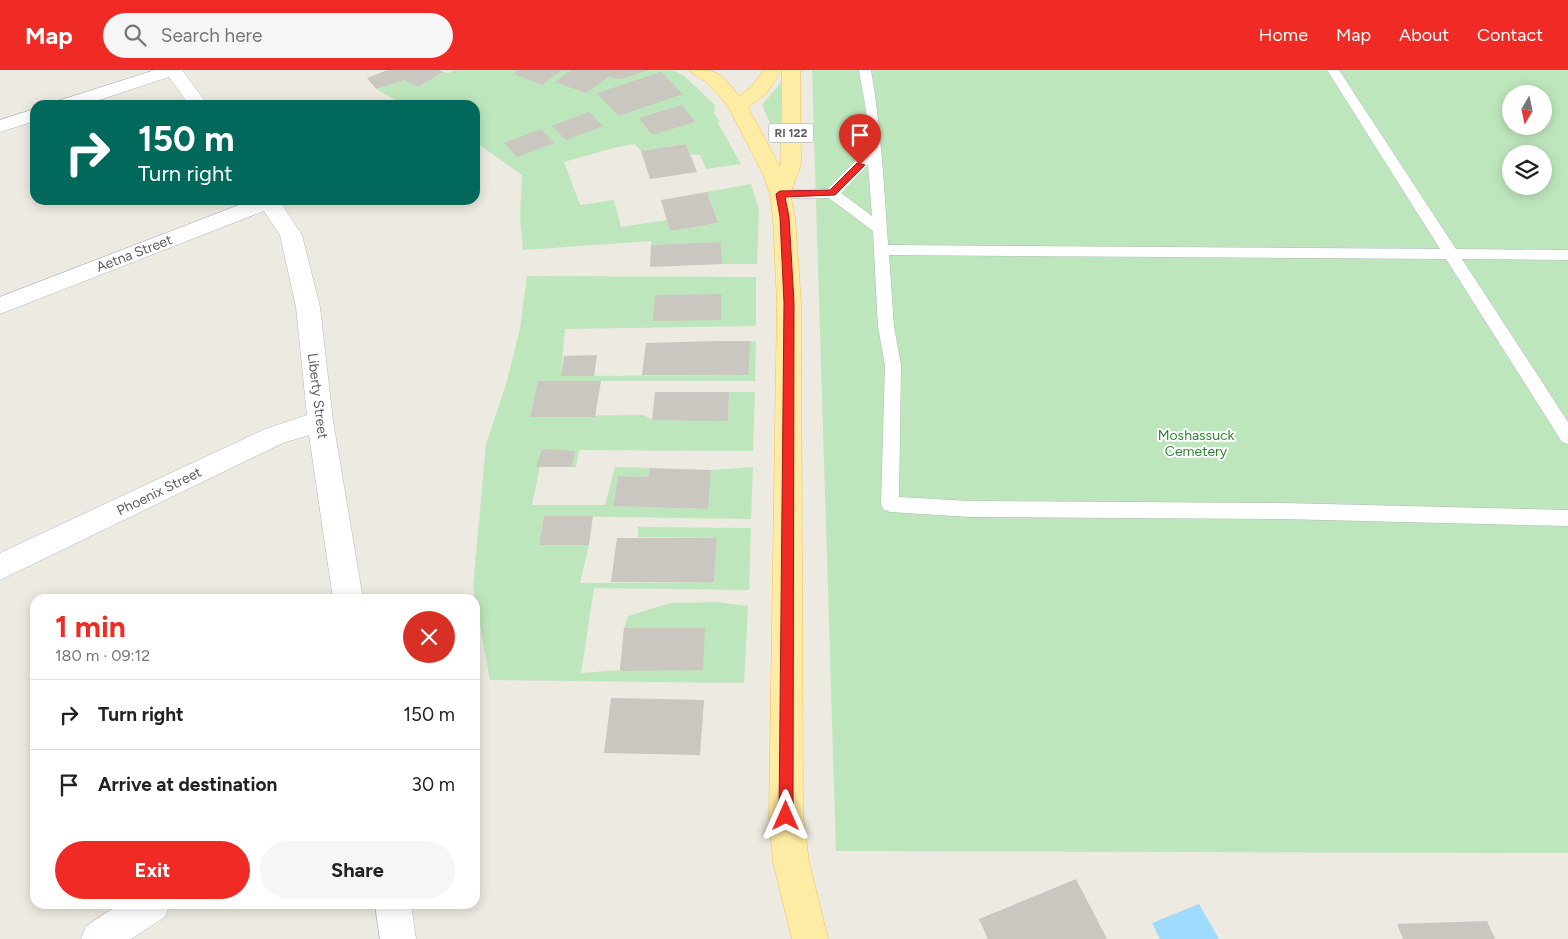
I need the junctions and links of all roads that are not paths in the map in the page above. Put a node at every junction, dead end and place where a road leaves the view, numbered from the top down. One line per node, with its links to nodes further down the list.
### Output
1 (173, 70): 7 (street); 8 (street)
2 (699, 70): 9 (main road)
3 (773, 70): 9 (main road)
4 (791, 70): 14 (main road, RI 122)
5 (865, 70): 12 (lane)
6 (1333, 70): 19 (lane)
7 (80, 100)
8 (195, 100)
9 (738, 106): 14 (main road, RI 122)
10 (30, 117): 11 (street)
11 (0, 126)
12 (874, 144): 13 (lane); 17 (lane)
13 (832, 193): 14 (lane); 17 (lane)
14 (780, 194): 31 (main road, RI 122)
15 (255, 205): 21 (street, Aetna Street)
16 (271, 205): 22 (street, Liberty Street)
17 (880, 229): 18 (lane)
18 (881, 250): 19 (lane); 24 (lane)
19 (1452, 254): 20 (lane); 23 (lane)
20 (1568, 255)
21 (0, 306)
22 (320, 421): 25 (street, Phoenix Street); 26 (street, Liberty Street)
23 (1568, 437)
24 (1568, 518)
25 (0, 567)
26 (347, 594)
27 (144, 909): 29 (street)
28 (394, 909): 30 (street)
29 (99, 939)
30 (398, 939)
31 (810, 939)

